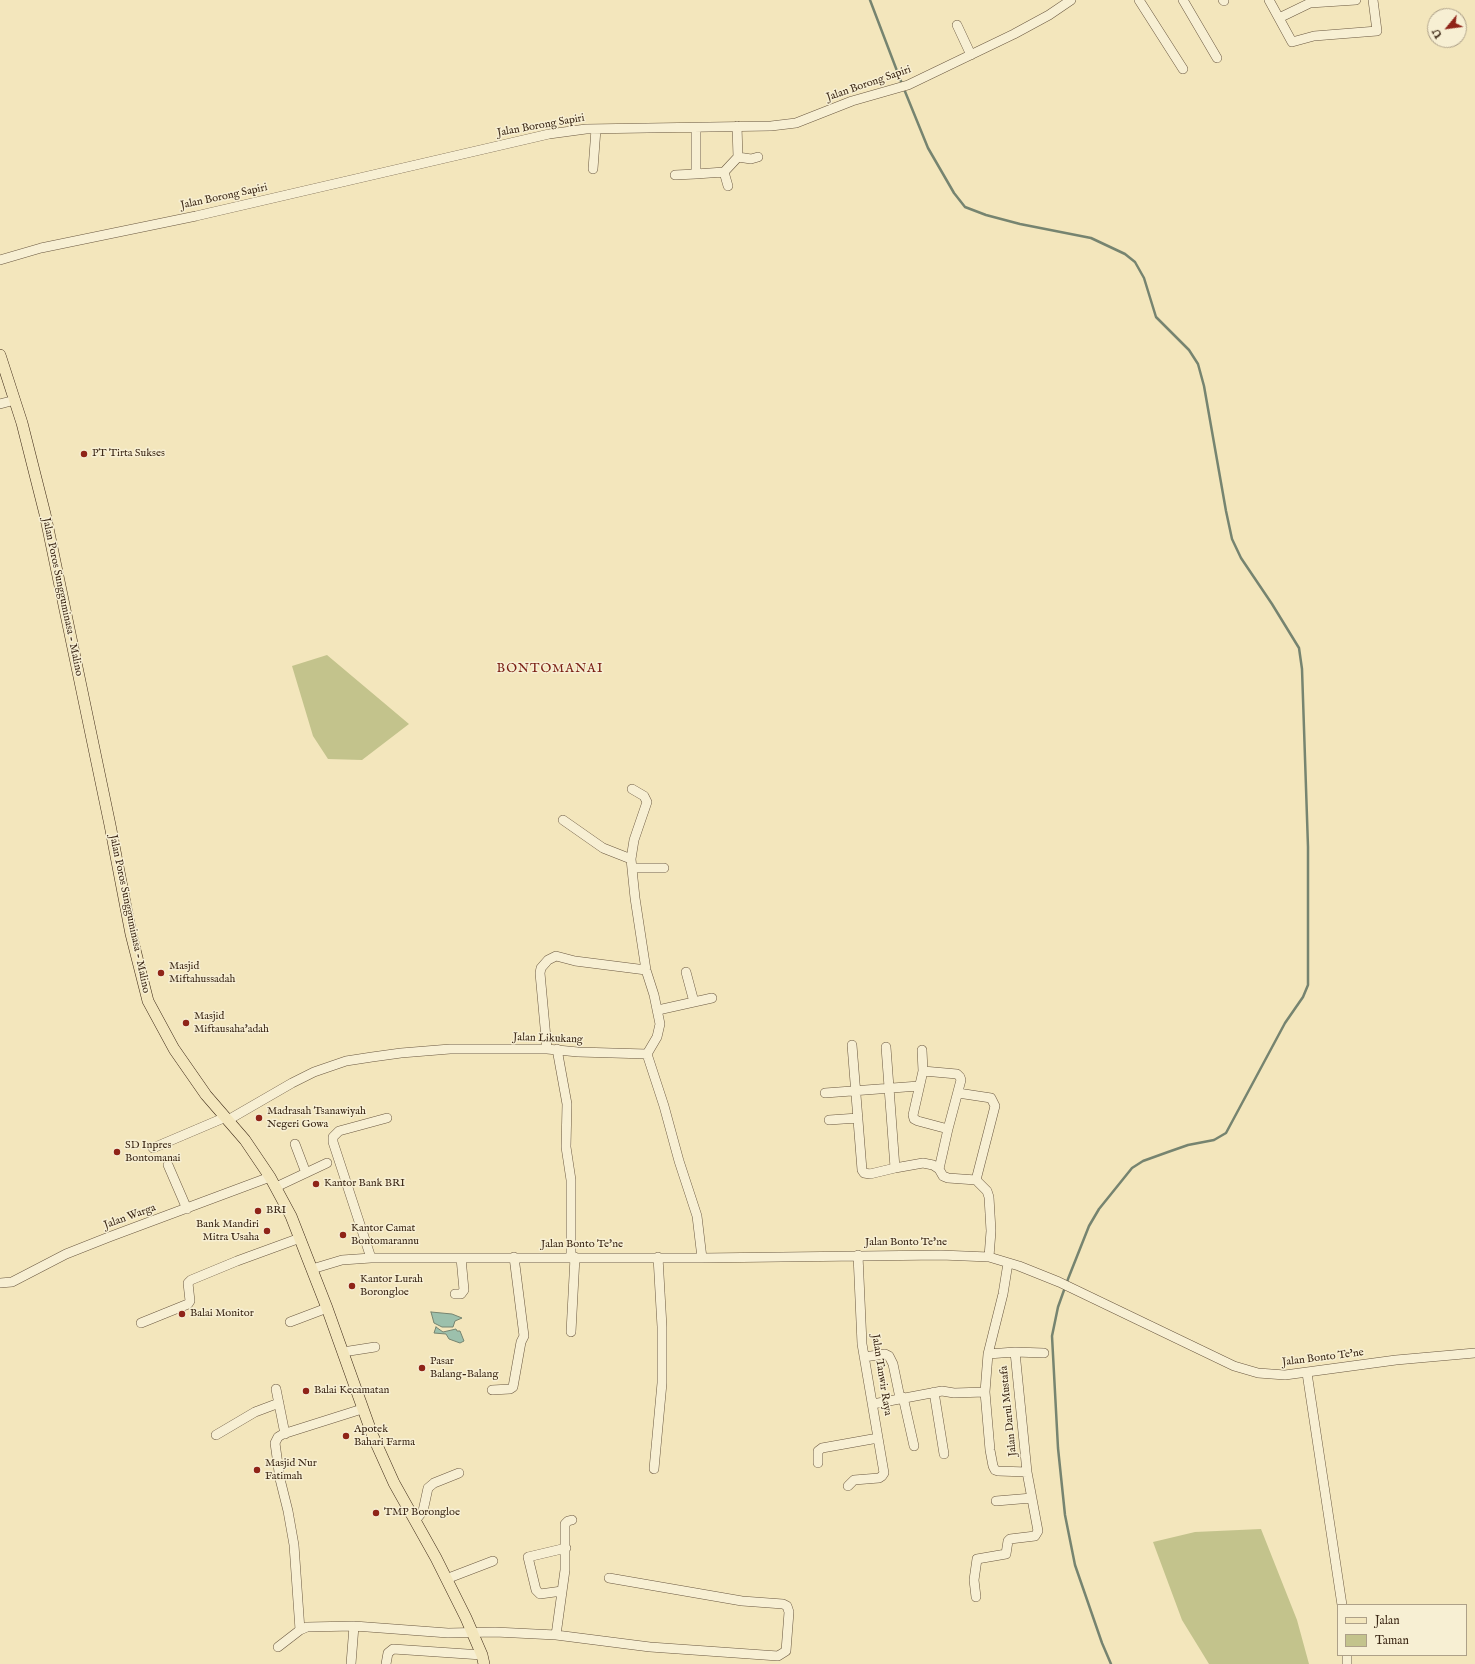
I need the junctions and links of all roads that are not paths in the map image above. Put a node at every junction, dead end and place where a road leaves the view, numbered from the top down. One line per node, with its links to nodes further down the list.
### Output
1 (1071, 0): 9 (street, Jalan Borong Sapiri)
2 (1139, 0): 11 (street)
3 (1183, 0): 10 (street)
4 (1269, 0): 7 (street)
5 (1356, 0): 7 (street)
6 (1373, 0): 7 (street)
7 (1279, 18)
8 (957, 25): 9 (street)
9 (971, 55): 12 (street, Jalan Borong Sapiri)
10 (1217, 58)
11 (1182, 69)
12 (737, 126): 13 (street, Jalan Borong Sapiri); 15 (street)
13 (696, 128): 14 (street, Jalan Borong Sapiri); 19 (street)
14 (596, 129): 17 (street); 22 (street, Jalan Borong Sapiri)
15 (738, 157): 16 (street); 18 (street)
16 (758, 158)
17 (593, 169)
18 (724, 172): 19 (street); 21 (street)
19 (696, 174): 20 (street)
20 (675, 176)
21 (728, 186)
22 (0, 260)
23 (0, 355): 24 (main road, Jalan Poros Sungguminasa - Malino)
24 (15, 400): 25 (street); 50 (main road, Jalan Poros Sungguminasa - Malino)
25 (0, 404)
26 (632, 789): 28 (street)
27 (563, 820): 28 (street)
28 (631, 858): 29 (street)
29 (632, 868): 30 (street); 31 (street)
30 (664, 868)
31 (646, 970): 35 (street); 38 (street)
32 (686, 972): 34 (street)
33 (712, 998): 34 (street)
34 (694, 1002): 35 (street)
35 (658, 1010): 41 (street)
36 (852, 1046): 45 (street)
37 (886, 1047): 44 (street)
38 (547, 1048): 39 (street, Jalan Likukang); 50 (street, Jalan Likukang)
39 (557, 1049): 41 (street, Jalan Likukang); 67 (street)
40 (922, 1050): 42 (street)
41 (647, 1054): 72 (street)
42 (923, 1071): 43 (street); 46 (street)
43 (919, 1086): 44 (street); 52 (street)
44 (889, 1089): 45 (street); 57 (street)
45 (856, 1091): 47 (street); 49 (street)
46 (958, 1093): 52 (street); 61 (street)
47 (825, 1094)
48 (387, 1118): 70 (street)
49 (858, 1118): 51 (street); 57 (street)
50 (227, 1119): 54 (street, Jalan Likukang); 60 (main road, Jalan Poros Sungguminasa - Malino)
51 (829, 1120)
52 (948, 1128): 58 (street)
53 (295, 1144): 59 (street)
54 (153, 1148)
55 (327, 1163): 59 (street)
56 (168, 1165): 63 (street)
57 (895, 1168): 58 (street)
58 (939, 1169): 61 (street)
59 (306, 1173): 62 (street)
60 (270, 1177): 62 (main road, Jalan Poros Sungguminasa - Malino); 63 (street, Jalan Warga)
61 (976, 1180): 69 (street)
62 (276, 1187): 64 (main road, Jalan Poros Sungguminasa - Malino)
63 (187, 1209): 75 (street, Jalan Warga)
64 (300, 1238): 74 (main road, Jalan Poros Sungguminasa - Malino); 79 (street)
65 (858, 1256): 69 (street, Jalan Bonto Te'ne); 72 (street, Jalan Bonto Te'ne); 87 (street, Jalan Tanwir Raya)
66 (514, 1257): 67 (street, Jalan Bonto Te'ne); 71 (street, Jalan Bonto Te'ne); 90 (street)
67 (573, 1257): 68 (street, Jalan Bonto Te'ne); 80 (street)
68 (658, 1257): 72 (street, Jalan Bonto Te'ne); 103 (street)
69 (989, 1257): 73 (street, Jalan Bonto Te'ne)
70 (372, 1258): 71 (street, Jalan Bonto Te'ne); 74 (street, Jalan Bonto Te'ne)
71 (461, 1258): 76 (street)
72 (702, 1258)
73 (1008, 1263): 86 (street); 88 (street, Jalan Bonto Te'ne)
74 (312, 1268): 77 (main road, Jalan Poros Sungguminasa - Malino)
75 (0, 1283)
76 (455, 1294)
77 (327, 1308): 78 (street); 82 (main road, Jalan Poros Sungguminasa - Malino)
78 (290, 1322)
79 (141, 1323)
80 (571, 1332)
81 (375, 1347): 82 (street)
82 (342, 1352): 96 (main road, Jalan Poros Sungguminasa - Malino)
83 (1015, 1352): 84 (street); 86 (street, Jalan Darul Mustafa); 104 (street, Jalan Darul Mustafa)
84 (1044, 1353)
85 (1475, 1353): 88 (street, Jalan Bonto Te'ne)
86 (988, 1354): 92 (street)
87 (864, 1357): 93 (street); 95 (street, Jalan Tanwir Raya)
88 (1306, 1373): 117 (street)
89 (276, 1389): 94 (street)
90 (492, 1390)
91 (934, 1392): 92 (street); 93 (street); 101 (street)
92 (985, 1392): 104 (street)
93 (901, 1398): 95 (street); 100 (street)
94 (279, 1403): 97 (street); 98 (street)
95 (873, 1404): 99 (street, Jalan Tanwir Raya)
96 (362, 1409): 97 (street); 110 (main road, Jalan Poros Sungguminasa - Malino)
97 (285, 1434): 119 (street)
98 (216, 1435)
99 (878, 1438): 102 (street); 106 (street, Jalan Tanwir Raya)
100 (914, 1446)
101 (944, 1454)
102 (818, 1463)
103 (654, 1469)
104 (1027, 1472): 107 (street, Jalan Darul Mustafa)
105 (459, 1474): 110 (street)
106 (848, 1486)
107 (1032, 1498): 108 (street); 116 (street, Jalan Darul Mustafa)
108 (996, 1501)
109 (572, 1520): 111 (street)
110 (415, 1521): 114 (main road, Jalan Poros Sungguminasa - Malino)
111 (566, 1548): 115 (street); 115 (street)
112 (493, 1561): 114 (street)
113 (608, 1578): 121 (street)
114 (446, 1579): 120 (main road, Jalan Poros Sungguminasa - Malino)
115 (562, 1591): 121 (street)
116 (976, 1597)
117 (1342, 1604)
118 (354, 1626): 119 (street); 120 (street); 124 (street)
119 (300, 1630): 122 (street)
120 (473, 1633): 121 (street); 123 (main road, Jalan Poros Sungguminasa - Malino)
121 (556, 1635)
122 (278, 1647)
123 (483, 1660): 125 (street)
124 (351, 1664)
125 (386, 1664)

